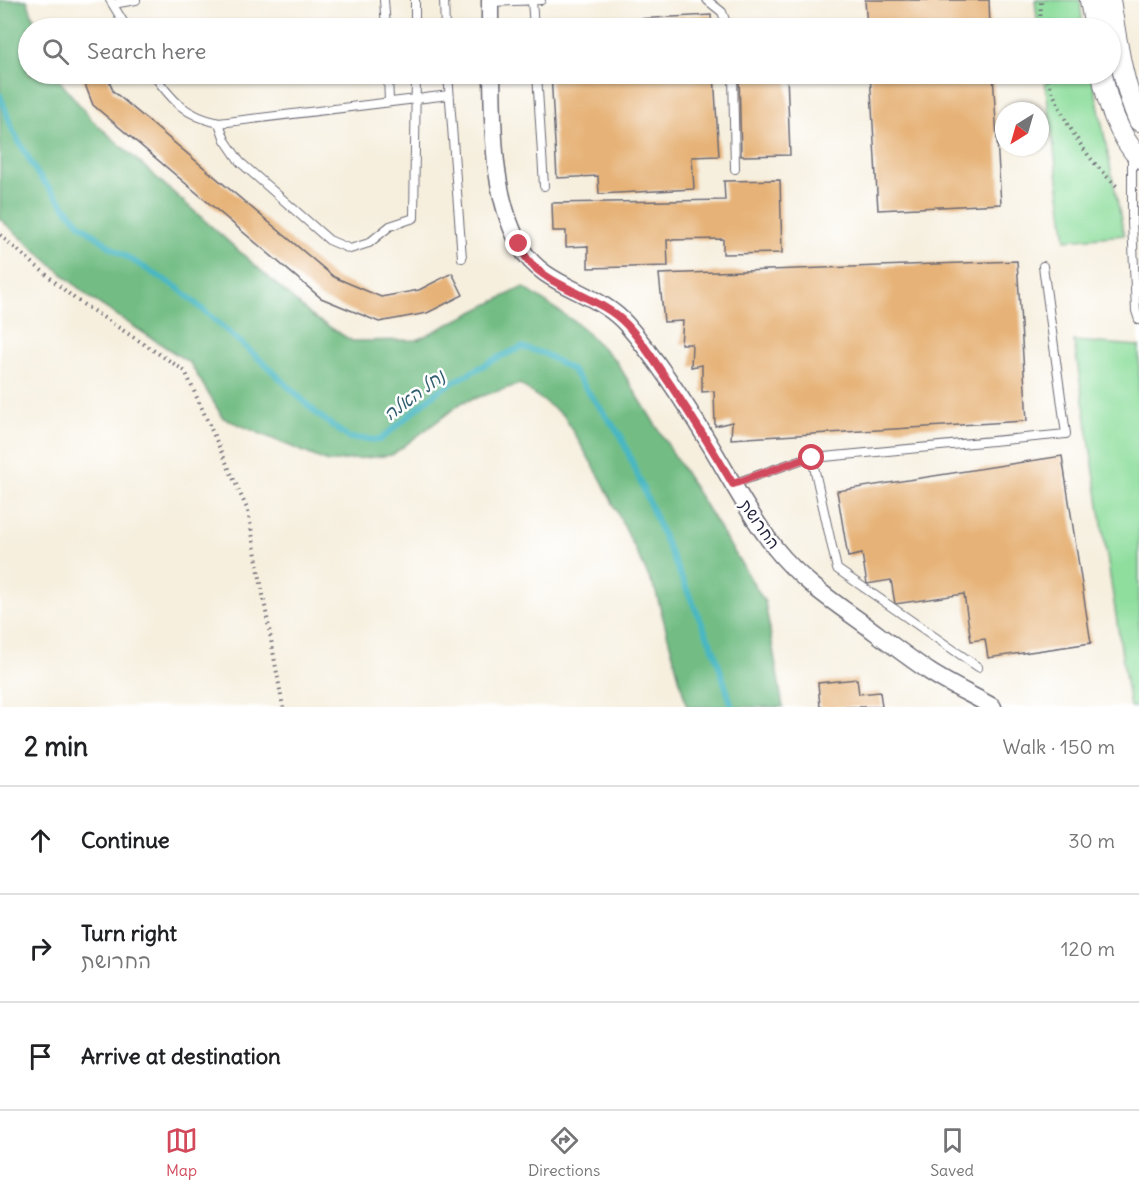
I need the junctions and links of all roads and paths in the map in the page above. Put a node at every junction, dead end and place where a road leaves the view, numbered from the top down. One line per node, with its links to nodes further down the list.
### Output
1 (136, 0): 12 (lane)
2 (384, 0): 14 (lane)
3 (415, 0): 15 (lane)
4 (444, 0): 16 (lane)
5 (532, 0): 6 (lane); 11 (lane); 18 (lane)
6 (541, 0)
7 (707, 0): 19 (lane)
8 (1041, 0): 20 (path)
9 (1090, 0): 21 (street)
10 (1110, 0): 22 (street)
11 (490, 1): 17 (street)
12 (111, 2): 13 (lane)
13 (121, 18)
14 (385, 18)
15 (416, 18)
16 (445, 18)
17 (490, 18)
18 (533, 18)
19 (724, 18)
20 (1040, 18)
21 (1093, 18)
22 (1113, 18)
23 (1121, 66): 36 (street)
24 (160, 84): 37 (lane)
25 (388, 84): 35 (lane)
26 (416, 84): 34 (lane)
27 (448, 84): 33 (lane)
28 (492, 84): 47 (street, החרושת)
29 (538, 84): 40 (lane)
30 (733, 84): 39 (lane)
31 (1050, 84): 41 (path)
32 (1105, 84): 38 (street)
33 (449, 95): 34 (lane); 43 (lane)
34 (416, 99): 35 (lane); 37 (lane)
35 (389, 102): 37 (lane)
36 (1139, 122)
37 (219, 123)
38 (1135, 154): 41 (lane)
39 (735, 169)
40 (544, 186)
41 (1136, 201): 45 (lane)
42 (0, 235): 49 (path)
43 (462, 258)
44 (1043, 266): 46 (lane)
45 (1139, 320)
46 (812, 458): 47 (lane); 48 (lane)
47 (733, 484): 50 (street, החרושת)
48 (978, 667)
49 (283, 707)
50 (993, 707)

